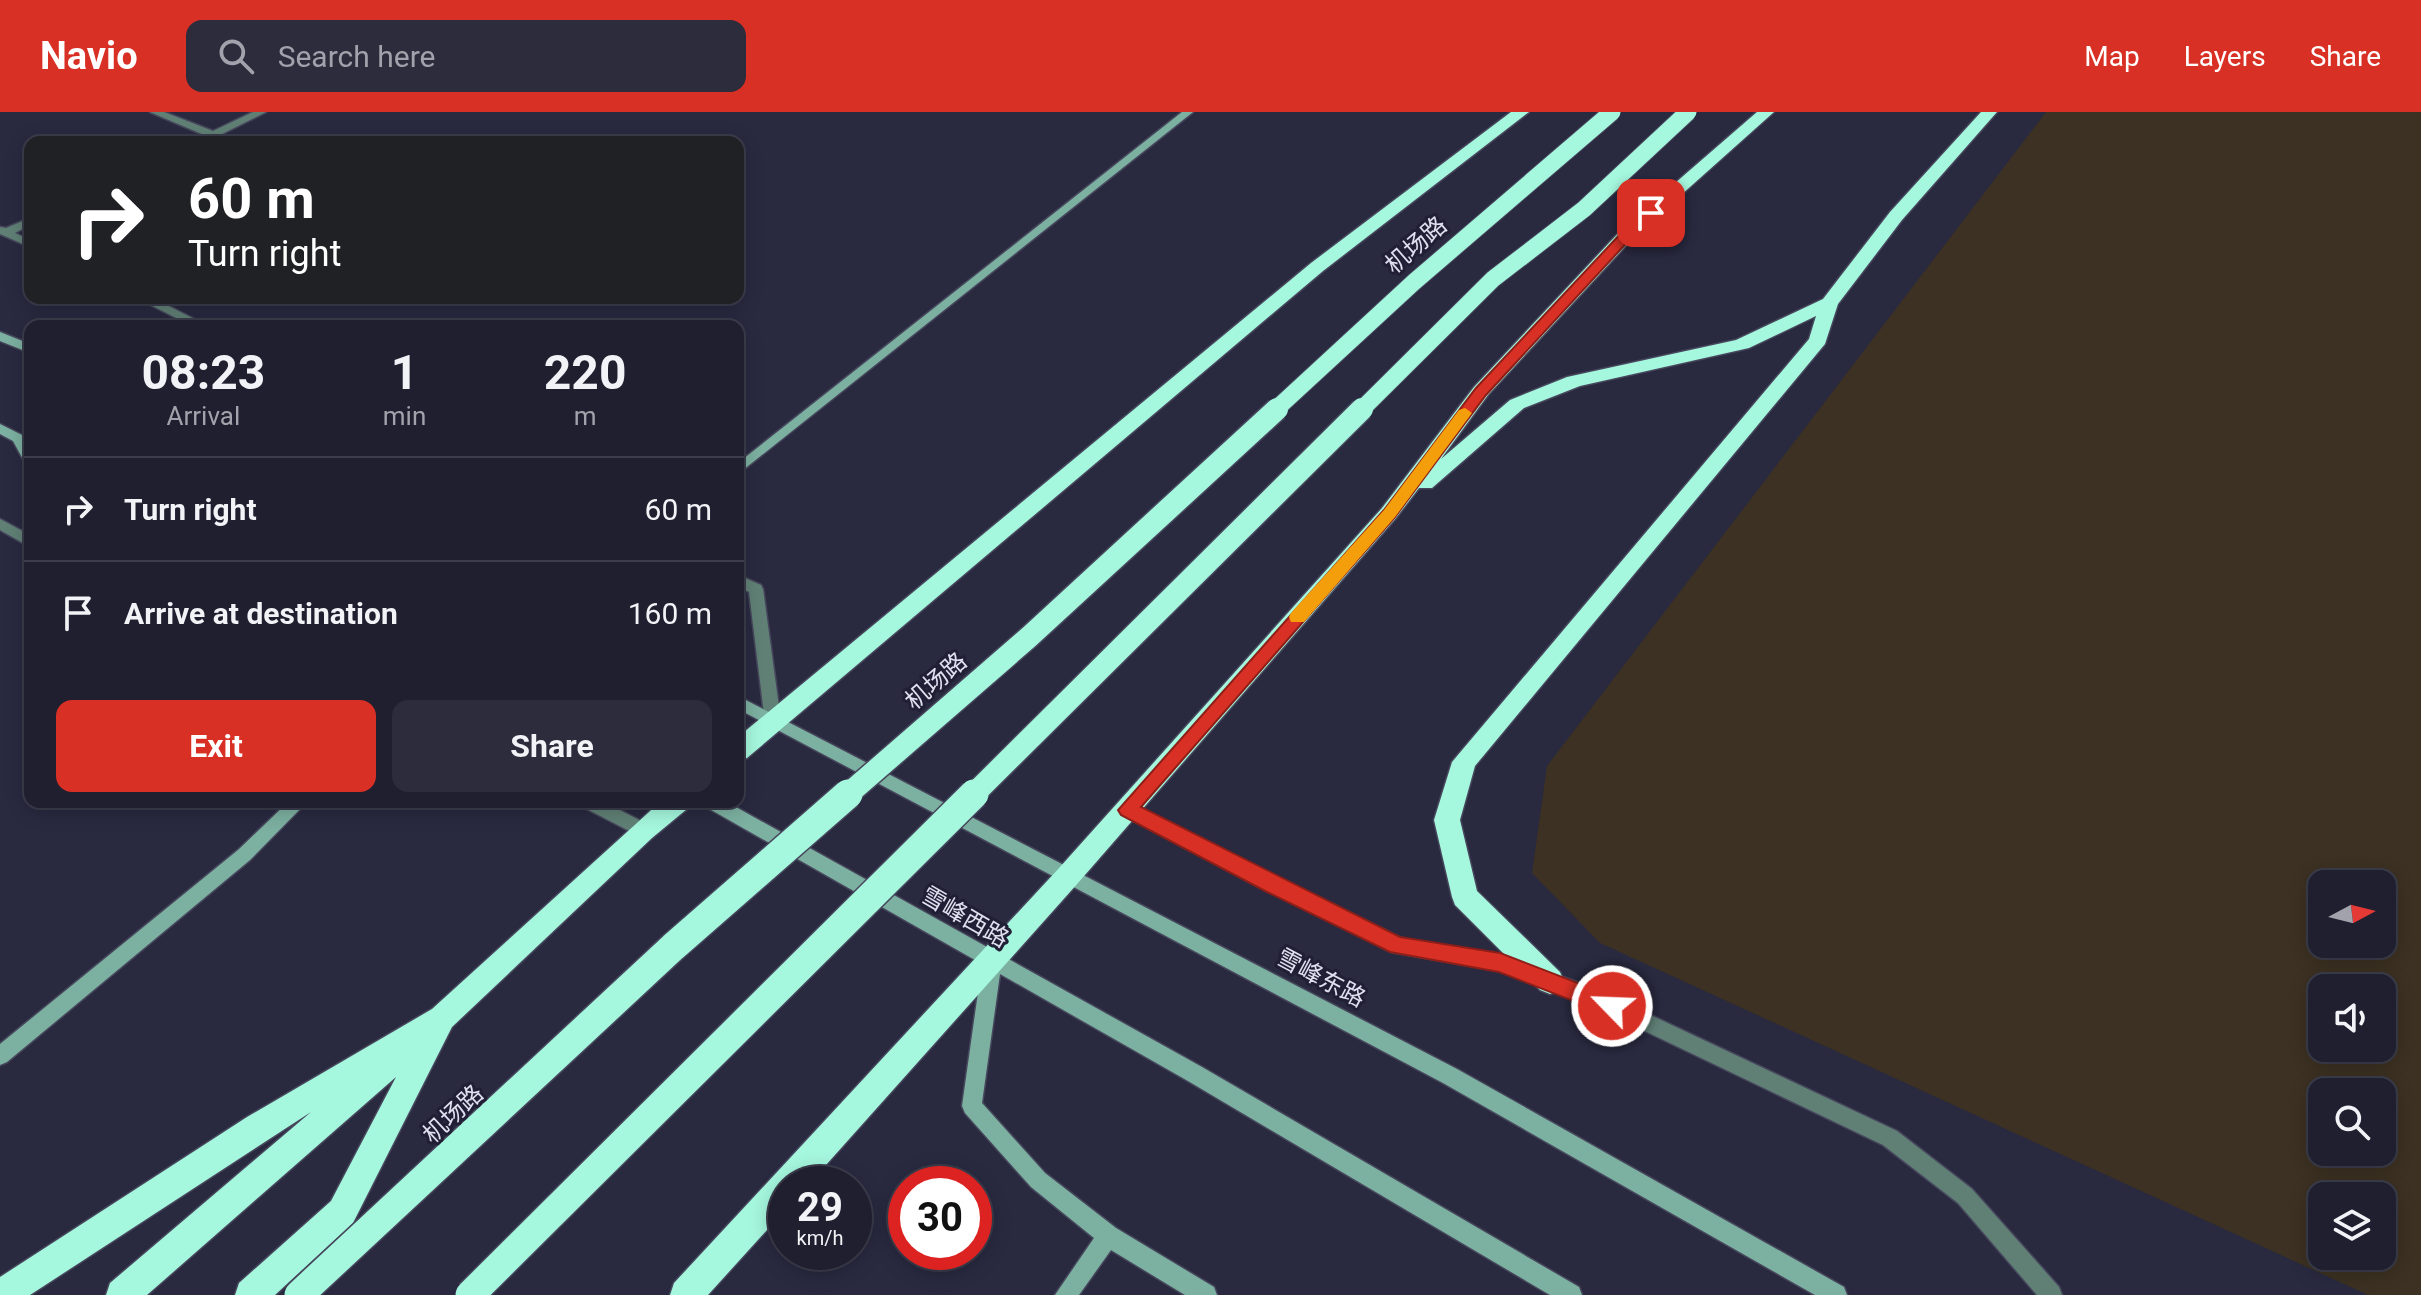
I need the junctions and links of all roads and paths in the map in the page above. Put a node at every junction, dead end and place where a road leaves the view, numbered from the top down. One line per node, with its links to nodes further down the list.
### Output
1 (155, 112): 9 (street)
2 (261, 112): 9 (street)
3 (1188, 112): 20 (main road)
4 (1521, 112): 26 (highway)
5 (1612, 112): 45 (highway, 机场路, bridge)
6 (1688, 112): 46 (highway, bridge)
7 (1766, 112): 21 (highway)
8 (1989, 112): 13 (highway)
9 (213, 135)
10 (24, 223): 11 (street)
11 (3, 231): 12 (street)
12 (24, 241)
13 (1829, 303): 21 (highway); 36 (highway)
14 (156, 304): 15 (street)
15 (189, 320)
16 (0, 336): 17 (main road)
17 (24, 346)
18 (0, 428): 19 (main road)
19 (24, 442)
20 (744, 465)
21 (1389, 513): 32 (highway)
22 (0, 524): 23 (street)
23 (24, 538)
24 (744, 583): 26 (street)
25 (744, 705): 26 (main road)
26 (773, 722): 27 (highway); 34 (main road, 雪峰东路)
27 (744, 746)
28 (293, 808): 38 (main road)
29 (601, 808): 33 (street)
30 (670, 808): 33 (highway)
31 (723, 808): 35 (main road, 雪峰西路)
32 (1128, 810): 34 (highway); 36 (street)
33 (643, 830): 37 (highway)
34 (1069, 875): 35 (highway); 51 (main road, 雪峰东路)
35 (992, 960): 39 (highway); 41 (main road); 50 (main road, 雪峰西路)
36 (1550, 981): 52 (street)
37 (442, 1018): 42 (highway); 43 (highway); 44 (highway)
38 (0, 1056)
39 (804, 1166)
40 (768, 1206): 47 (highway)
41 (1108, 1236): 48 (main road); 49 (main road)
42 (1, 1295)
43 (122, 1295)
44 (251, 1295)
45 (299, 1295)
46 (470, 1295)
47 (686, 1295)
48 (1066, 1295)
49 (1206, 1295)
50 (1571, 1295)
51 (1836, 1295)
52 (2051, 1295)

